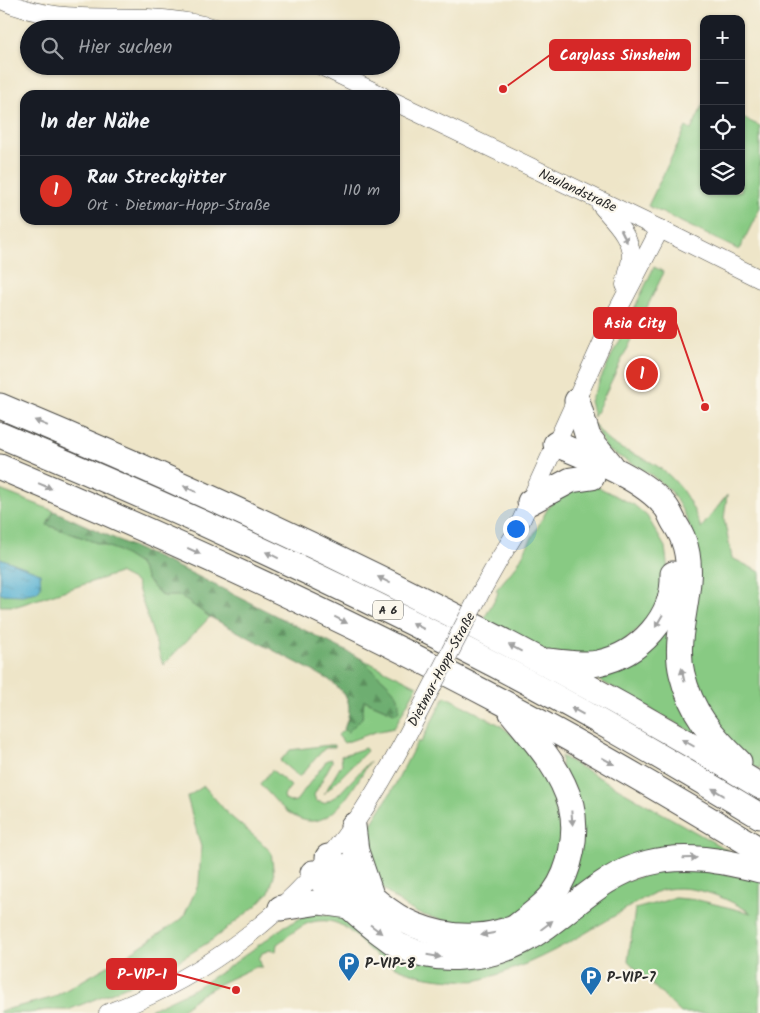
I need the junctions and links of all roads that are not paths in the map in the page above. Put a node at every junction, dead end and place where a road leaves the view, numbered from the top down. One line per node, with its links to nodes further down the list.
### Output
1 (1, 0): 2 (street)
2 (165, 20)
3 (340, 75): 4 (street)
4 (371, 90)
5 (400, 104): 6 (street, Neulandstraße)
6 (594, 198): 7 (street, Neulandstraße); 9 (street, one-way to 9)
7 (660, 229): 8 (street, Neulandstraße); 9 (street, Dietmar-Hopp-Straße)
8 (760, 279)
9 (612, 321): 10 (street, Dietmar-Hopp-Straße)
10 (577, 402): 13 (street, Dietmar-Hopp-Straße); 15 (highway)
11 (0, 406): 18 (highway, one-way to 11)
12 (0, 435): 21 (highway, A 6, one-way to 12)
13 (554, 450): 15 (highway); 16 (highway); 17 (street, Dietmar-Hopp-Straße)
14 (0, 467): 19 (highway, A 6, one-way to 19)
15 (616, 471): 20 (highway, one-way to 15)
16 (592, 477): 17 (highway); 18 (highway, one-way to 18)
17 (530, 502): 22 (street, Dietmar-Hopp-Straße, bridge)
18 (540, 661): 20 (highway, one-way to 18)
19 (504, 703): 23 (highway, A 6, one-way to 23); 26 (highway, one-way to 26)
20 (760, 784)
21 (760, 816)
22 (353, 826): 24 (street, Dietmar-Hopp-Straße); 26 (highway)
23 (760, 850)
24 (320, 865): 26 (highway); 27 (highway); 28 (street, Dietmar-Hopp-Straße)
25 (760, 870): 27 (highway, one-way to 25)
26 (372, 896)
27 (349, 906): 28 (highway)
28 (281, 908): 29 (street, Dietmar-Hopp-Straße)
29 (108, 1013)

